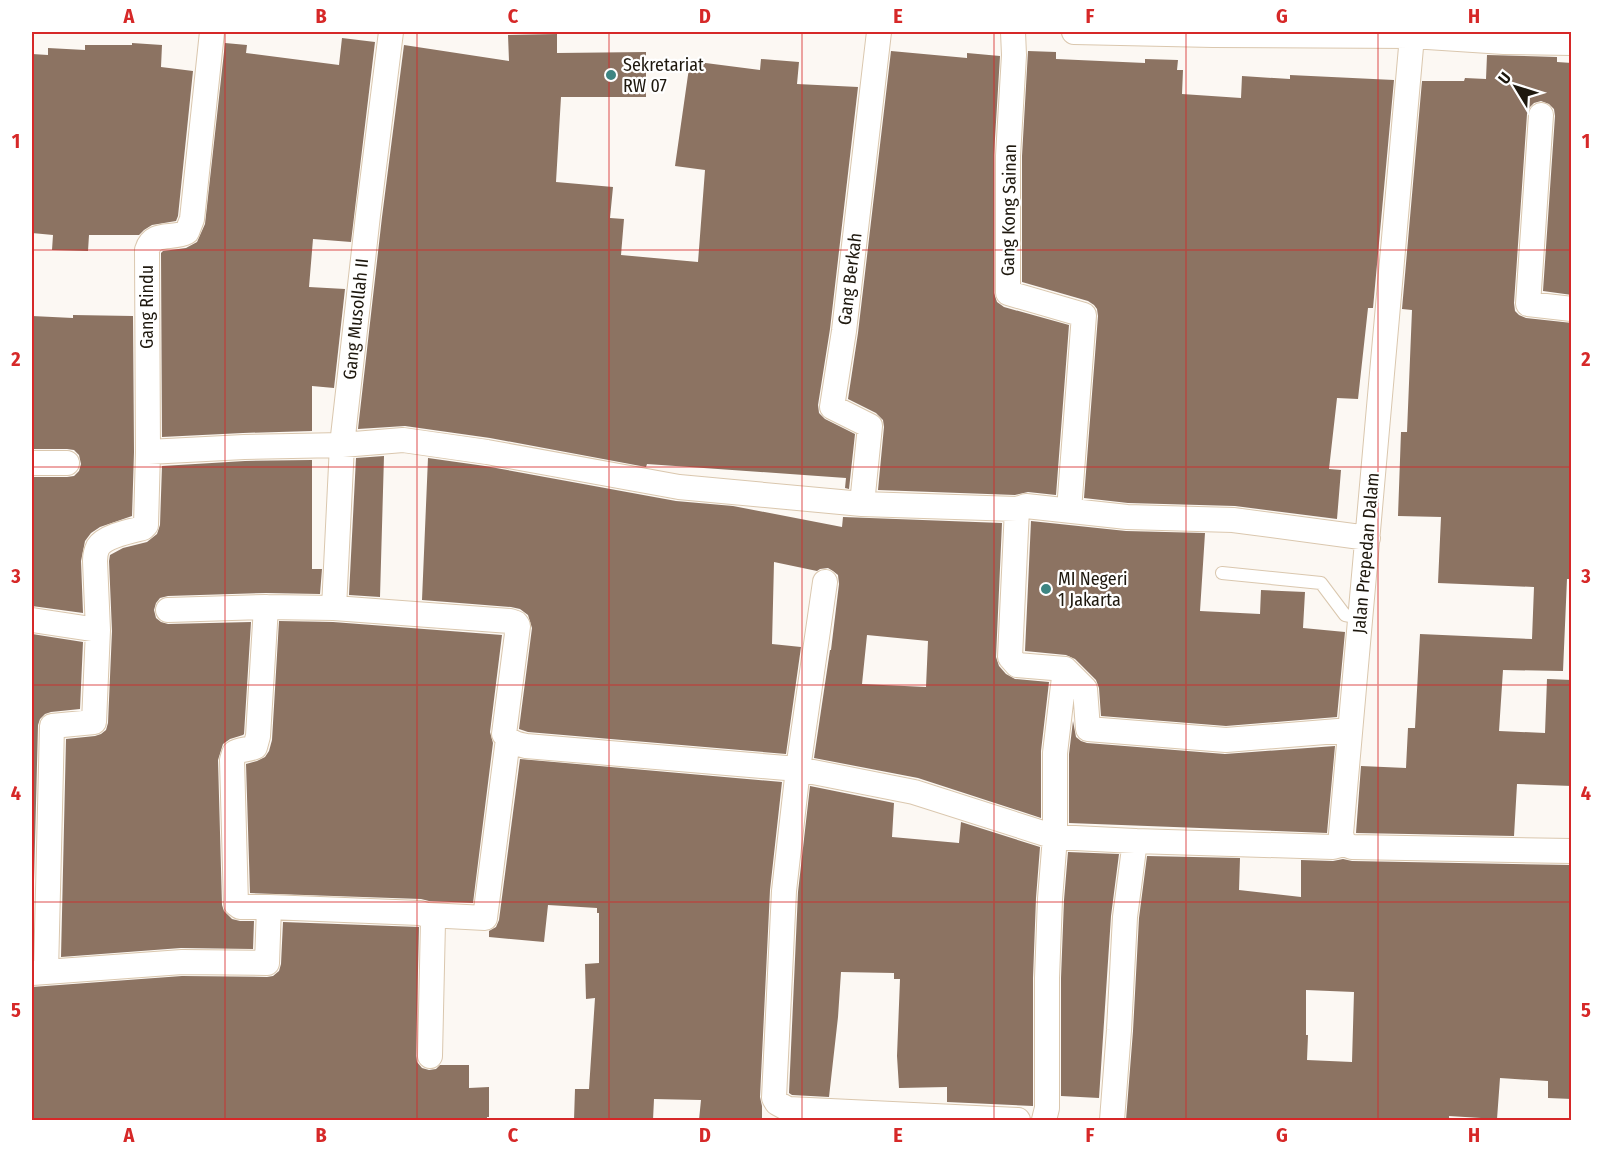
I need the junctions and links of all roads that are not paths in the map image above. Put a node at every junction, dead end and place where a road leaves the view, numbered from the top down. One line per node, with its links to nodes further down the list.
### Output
1 (212, 32): 13 (street, Gang Rindu)
2 (391, 32): 12 (street, Gang Musollah II)
3 (879, 32): 16 (street, Gang Berkah)
4 (1013, 32): 18 (street, Gang Kong Sainan)
5 (1074, 32): 6 (street)
6 (1213, 33): 7 (street)
7 (1412, 36): 8 (street); 19 (street, Jalan Prepedan Dalam)
8 (1504, 37): 9 (street)
9 (1572, 43)
10 (1541, 115): 11 (street)
11 (1572, 309)
12 (342, 445): 13 (street); 16 (street); 23 (street, Gang Musollah II)
13 (148, 452): 27 (street, Gang Rindu)
14 (32, 463): 15 (street)
15 (67, 463)
16 (862, 504): 17 (street)
17 (1017, 509): 18 (street); 28 (street)
18 (1069, 510): 19 (street)
19 (1368, 538): 25 (street, Jalan Prepedan Dalam)
20 (1222, 573): 25 (lane)
21 (825, 582): 31 (street)
22 (266, 607): 23 (street); 24 (street); 36 (street)
23 (334, 608): 30 (street)
24 (168, 610)
25 (1361, 618): 29 (street, Jalan Prepedan Dalam)
26 (32, 620): 27 (street)
27 (98, 630): 38 (street)
28 (1065, 669): 29 (street); 32 (street)
29 (1350, 730): 34 (street, Jalan Prepedan Dalam)
30 (508, 740): 31 (street); 37 (street)
31 (798, 769): 32 (street); 40 (street)
32 (1055, 837): 33 (street); 41 (street)
33 (1135, 841): 34 (street); 42 (street)
34 (1344, 844): 35 (street)
35 (1572, 851)
36 (268, 907): 37 (street); 38 (street)
37 (428, 915): 39 (street)
38 (39, 972)
39 (430, 1056)
40 (1018, 1120)
41 (1044, 1120)
42 (1112, 1120)

